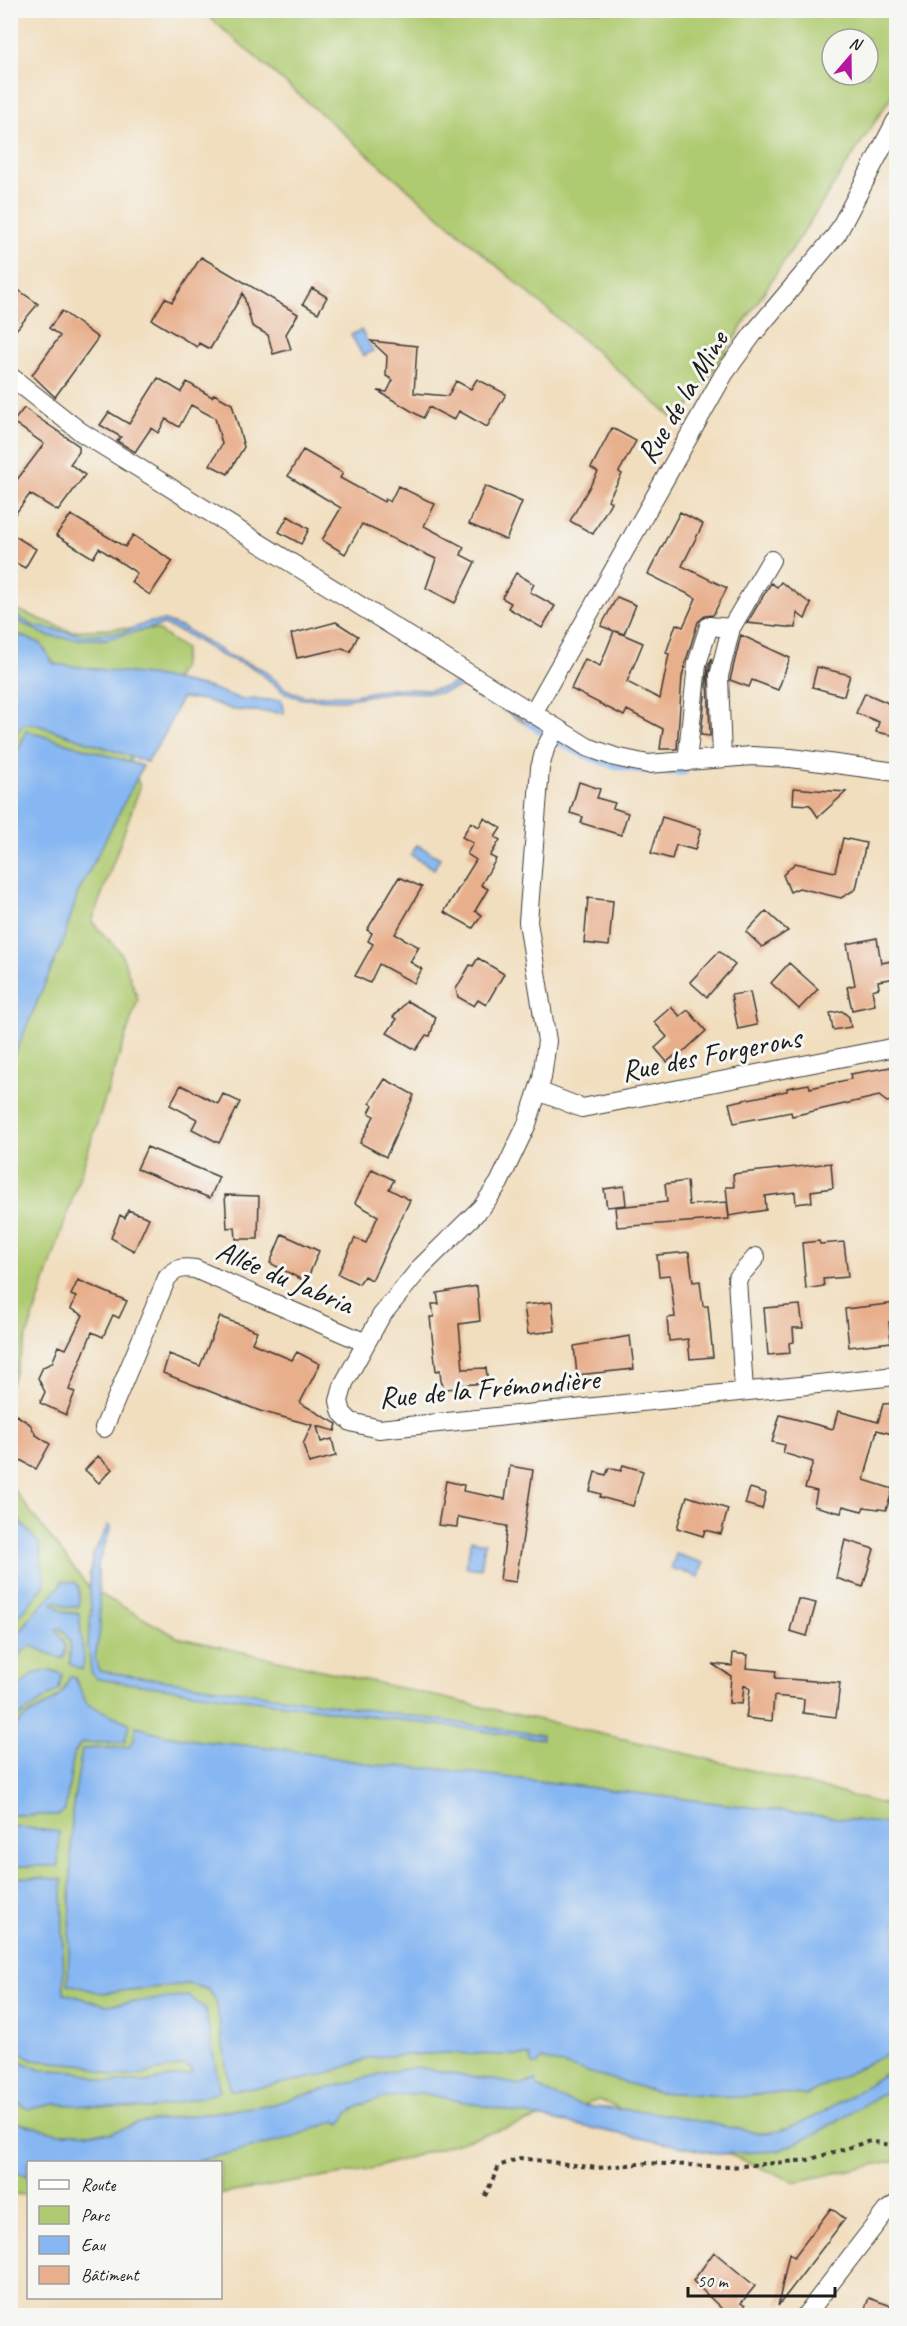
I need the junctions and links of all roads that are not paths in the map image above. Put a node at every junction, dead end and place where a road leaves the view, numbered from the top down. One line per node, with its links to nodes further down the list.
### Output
1 (897, 121): 5 (street, Rue de la Mine)
2 (10, 376): 5 (street)
3 (771, 560): 4 (street)
4 (731, 628): 7 (street); 8 (street)
5 (533, 713): 6 (street)
6 (551, 737): 8 (street); 11 (street, Rue de la Frémondière)
7 (722, 758): 8 (street); 9 (street)
8 (687, 762)
9 (897, 771)
10 (897, 1047): 11 (street, Rue des Forgerons)
11 (538, 1091): 13 (street, Rue de la Frémondière)
12 (756, 1257): 15 (street)
13 (366, 1342): 15 (street, Rue de la Frémondière); 16 (street, Allée du Jabria)
14 (897, 1376): 15 (street, Rue de la Frémondière)
15 (744, 1391)
16 (104, 1428)
17 (897, 2204): 18 (street)
18 (806, 2316)

